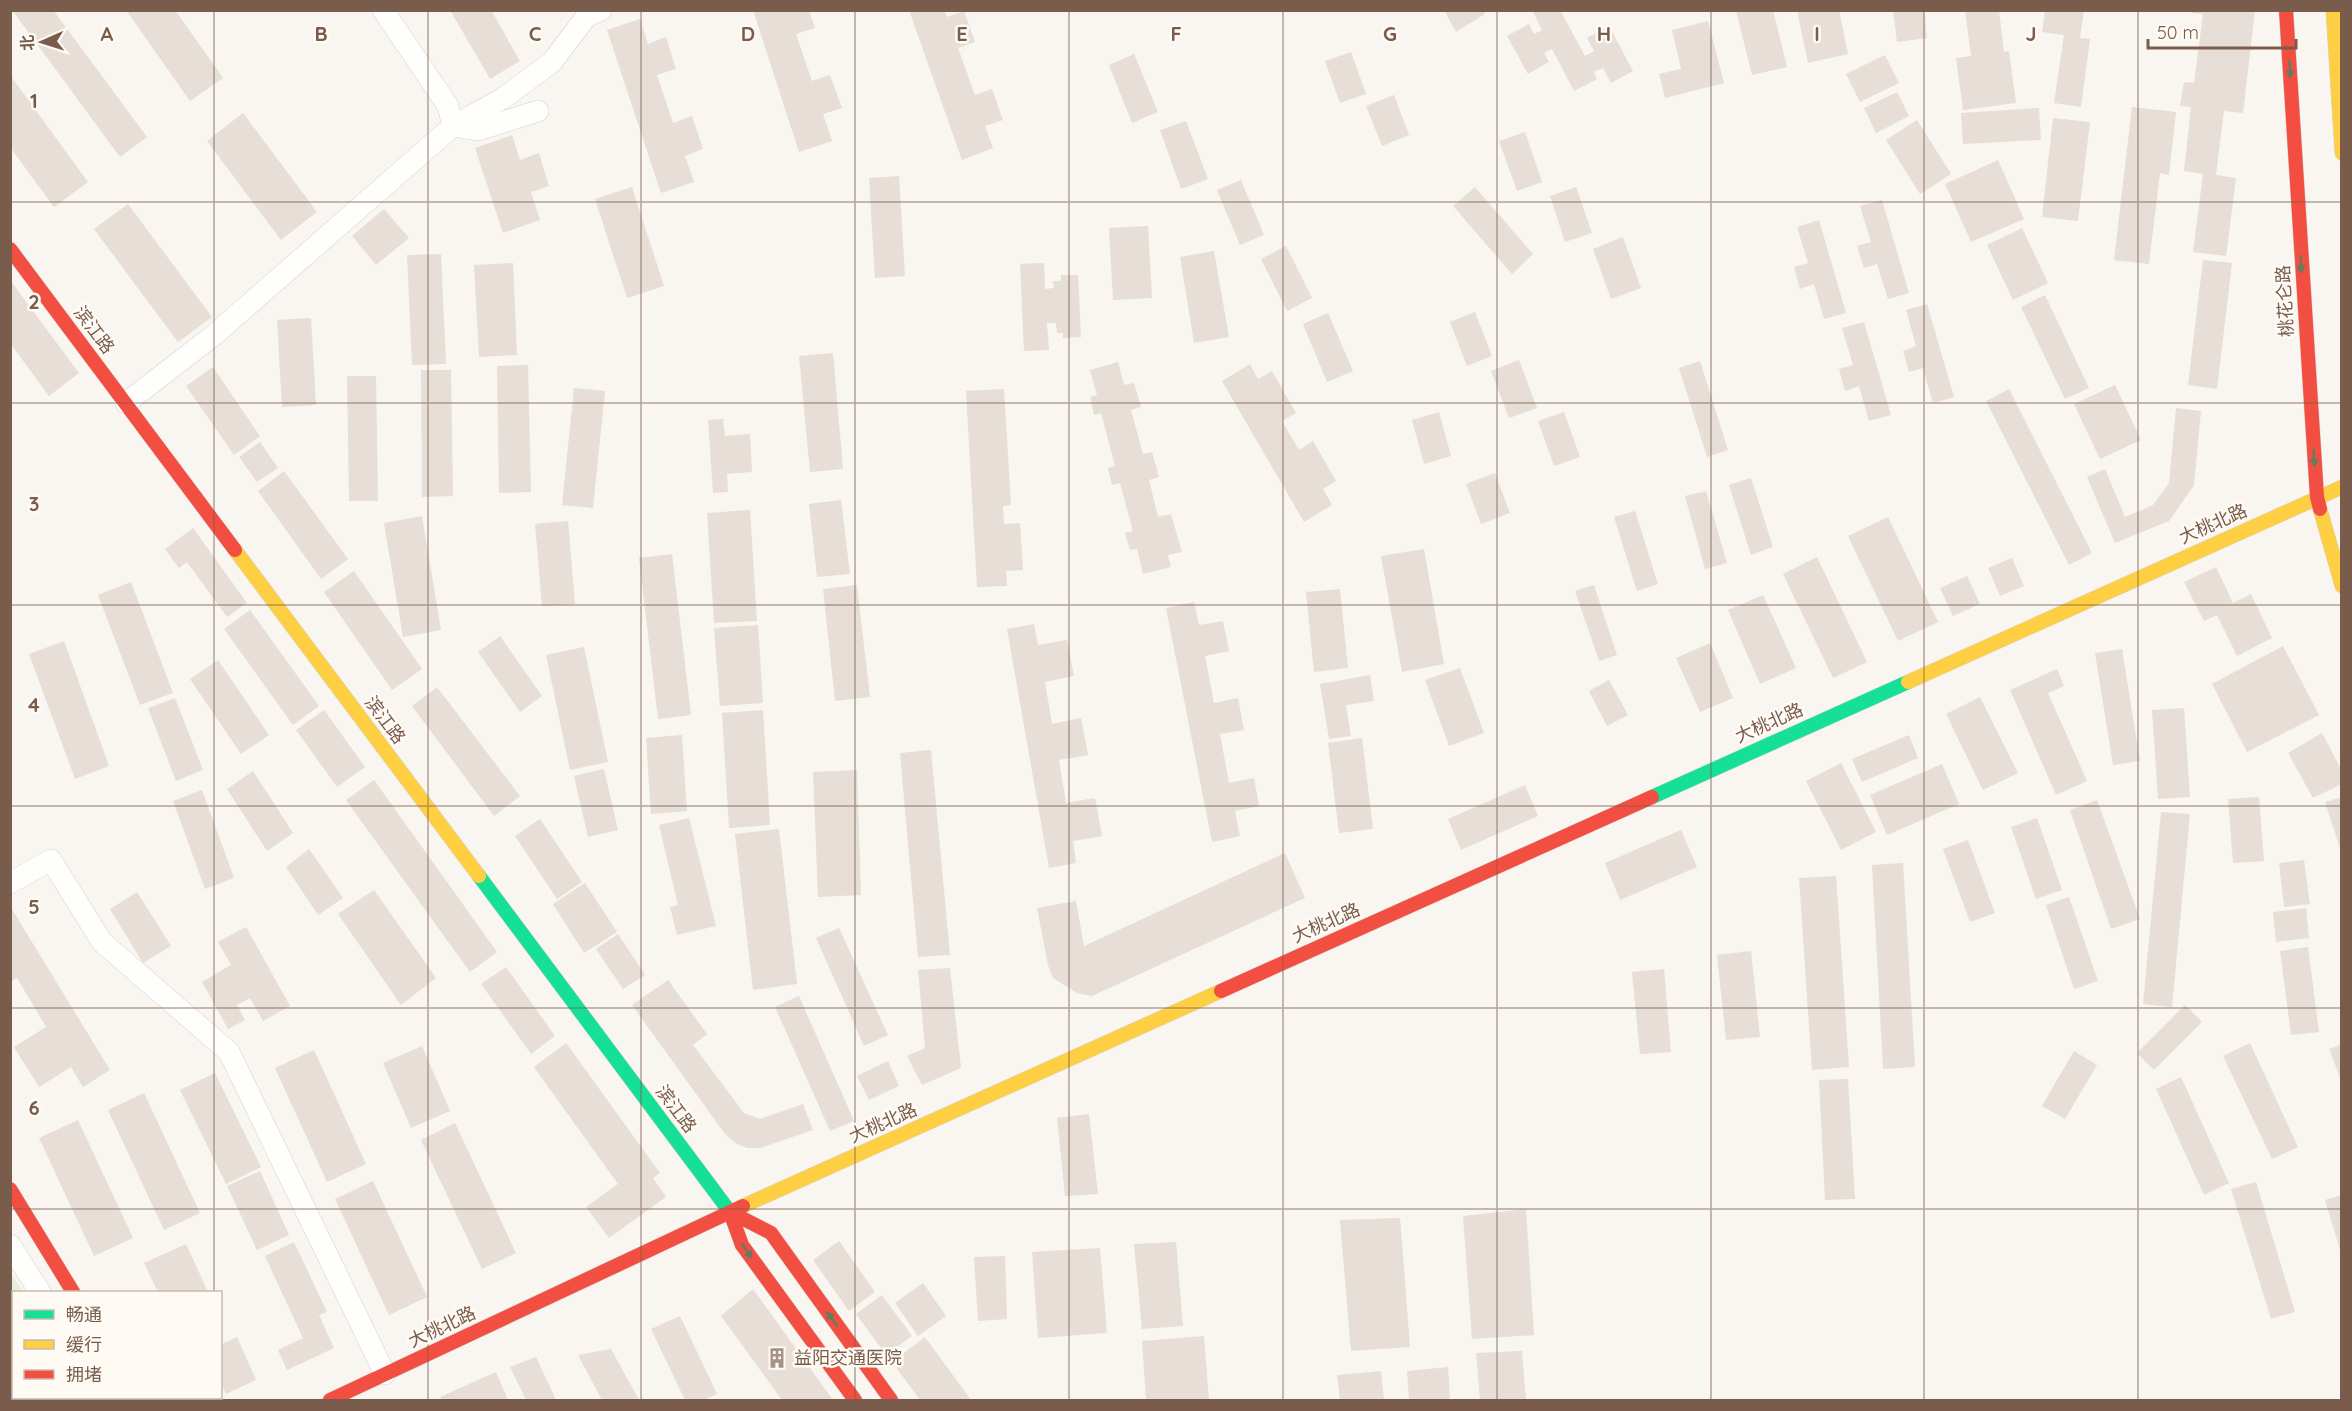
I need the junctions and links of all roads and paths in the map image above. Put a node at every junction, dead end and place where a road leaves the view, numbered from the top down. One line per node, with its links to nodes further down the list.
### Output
1 (383, 10): 8 (street)
2 (601, 10): 5 (street)
3 (2286, 10): 13 (main road, 桃花仑路, one-way to 13)
4 (2333, 10): 6 (main road)
5 (573, 20): 8 (street)
6 (2340, 105): 9 (main road)
7 (538, 111): 8 (street)
8 (453, 126): 11 (street)
9 (2342, 153)
10 (10, 249): 11 (main road, 滨江路)
11 (126, 403): 17 (main road, 滨江路)
12 (2342, 487): 13 (main road, 大桃北路)
13 (2317, 496): 14 (main road, 桃花仑路); 17 (main road, 大桃北路)
14 (2342, 586)
15 (10, 883): 21 (street)
16 (10, 1189): 20 (main road)
17 (730, 1212): 21 (main road, 大桃北路); 23 (main road, 滨江路, one-way to 23); 24 (main road, 滨江路, one-way to 17)
18 (10, 1245): 19 (street)
19 (39, 1291)
20 (72, 1291)
21 (385, 1374): 22 (main road, 大桃北路)
22 (330, 1401)
23 (855, 1401)
24 (891, 1401)

